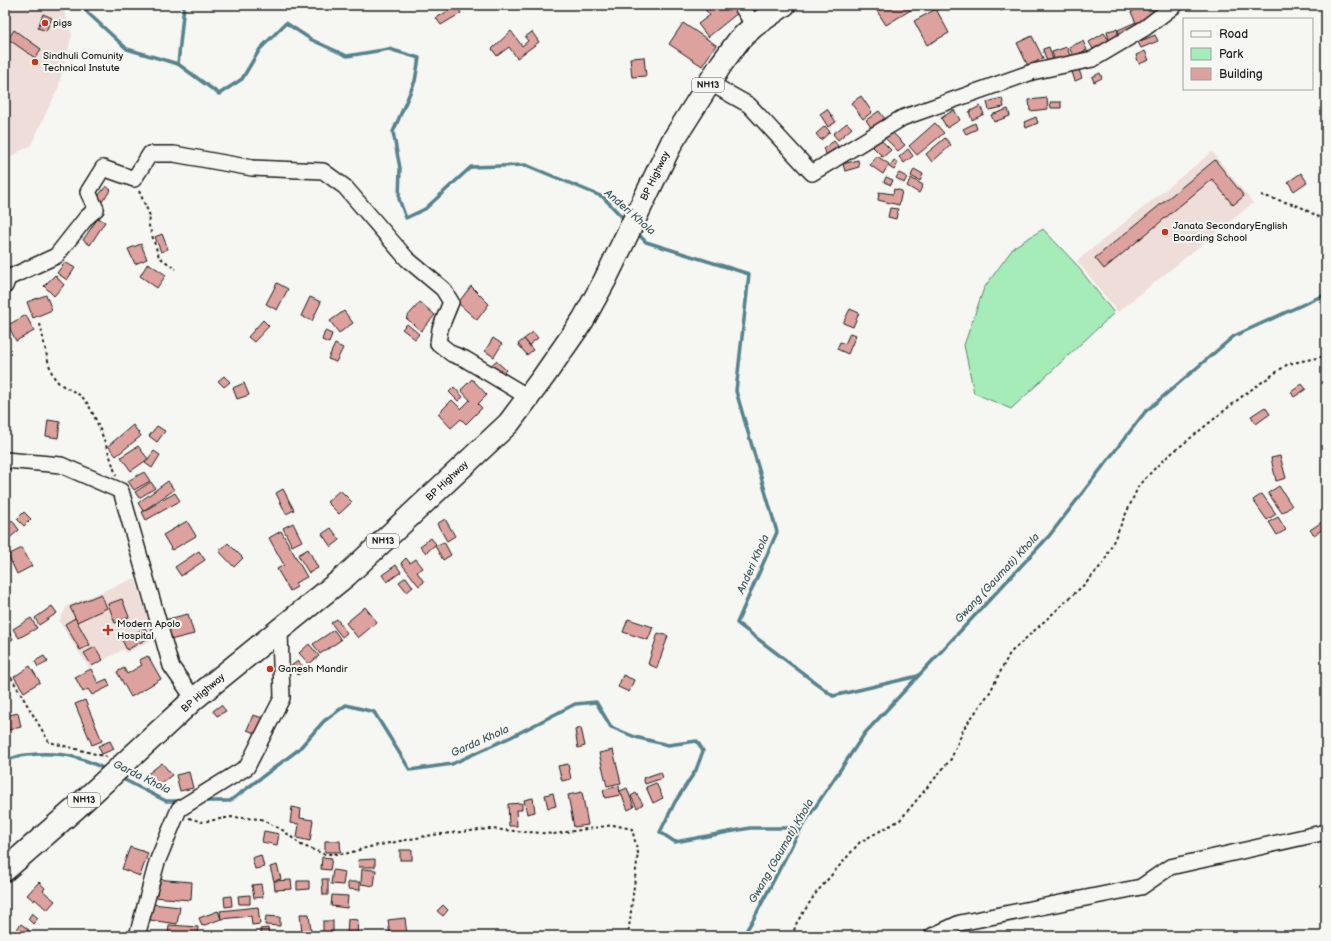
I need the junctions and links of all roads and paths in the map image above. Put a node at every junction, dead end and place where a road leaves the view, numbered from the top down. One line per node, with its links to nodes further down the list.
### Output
1 (741, 5): 4 (street)
2 (784, 5): 4 (highway, BP Highway / NH13)
3 (1175, 5): 5 (street)
4 (754, 26): 5 (highway, BP Highway / NH13)
5 (710, 83): 13 (highway, BP Highway / NH13)
6 (134, 179): 9 (path); 10 (street); 13 (street)
7 (1261, 195): 8 (path)
8 (1326, 221)
9 (176, 269)
10 (5, 286)
11 (40, 324): 15 (path)
12 (1326, 356): 25 (path)
13 (528, 397): 16 (highway, BP Highway / NH13)
14 (5, 460): 15 (street)
15 (121, 491): 18 (street)
16 (280, 630): 18 (highway, BP Highway / NH13); 20 (street)
17 (5, 667): 19 (path)
18 (194, 699): 19 (highway, BP Highway / NH13)
19 (125, 763): 22 (highway, BP Highway / NH13)
20 (177, 814): 23 (street); 24 (path)
21 (1326, 832): 26 (street)
22 (5, 870)
23 (136, 936)
24 (628, 936)
25 (792, 936)
26 (932, 936)

